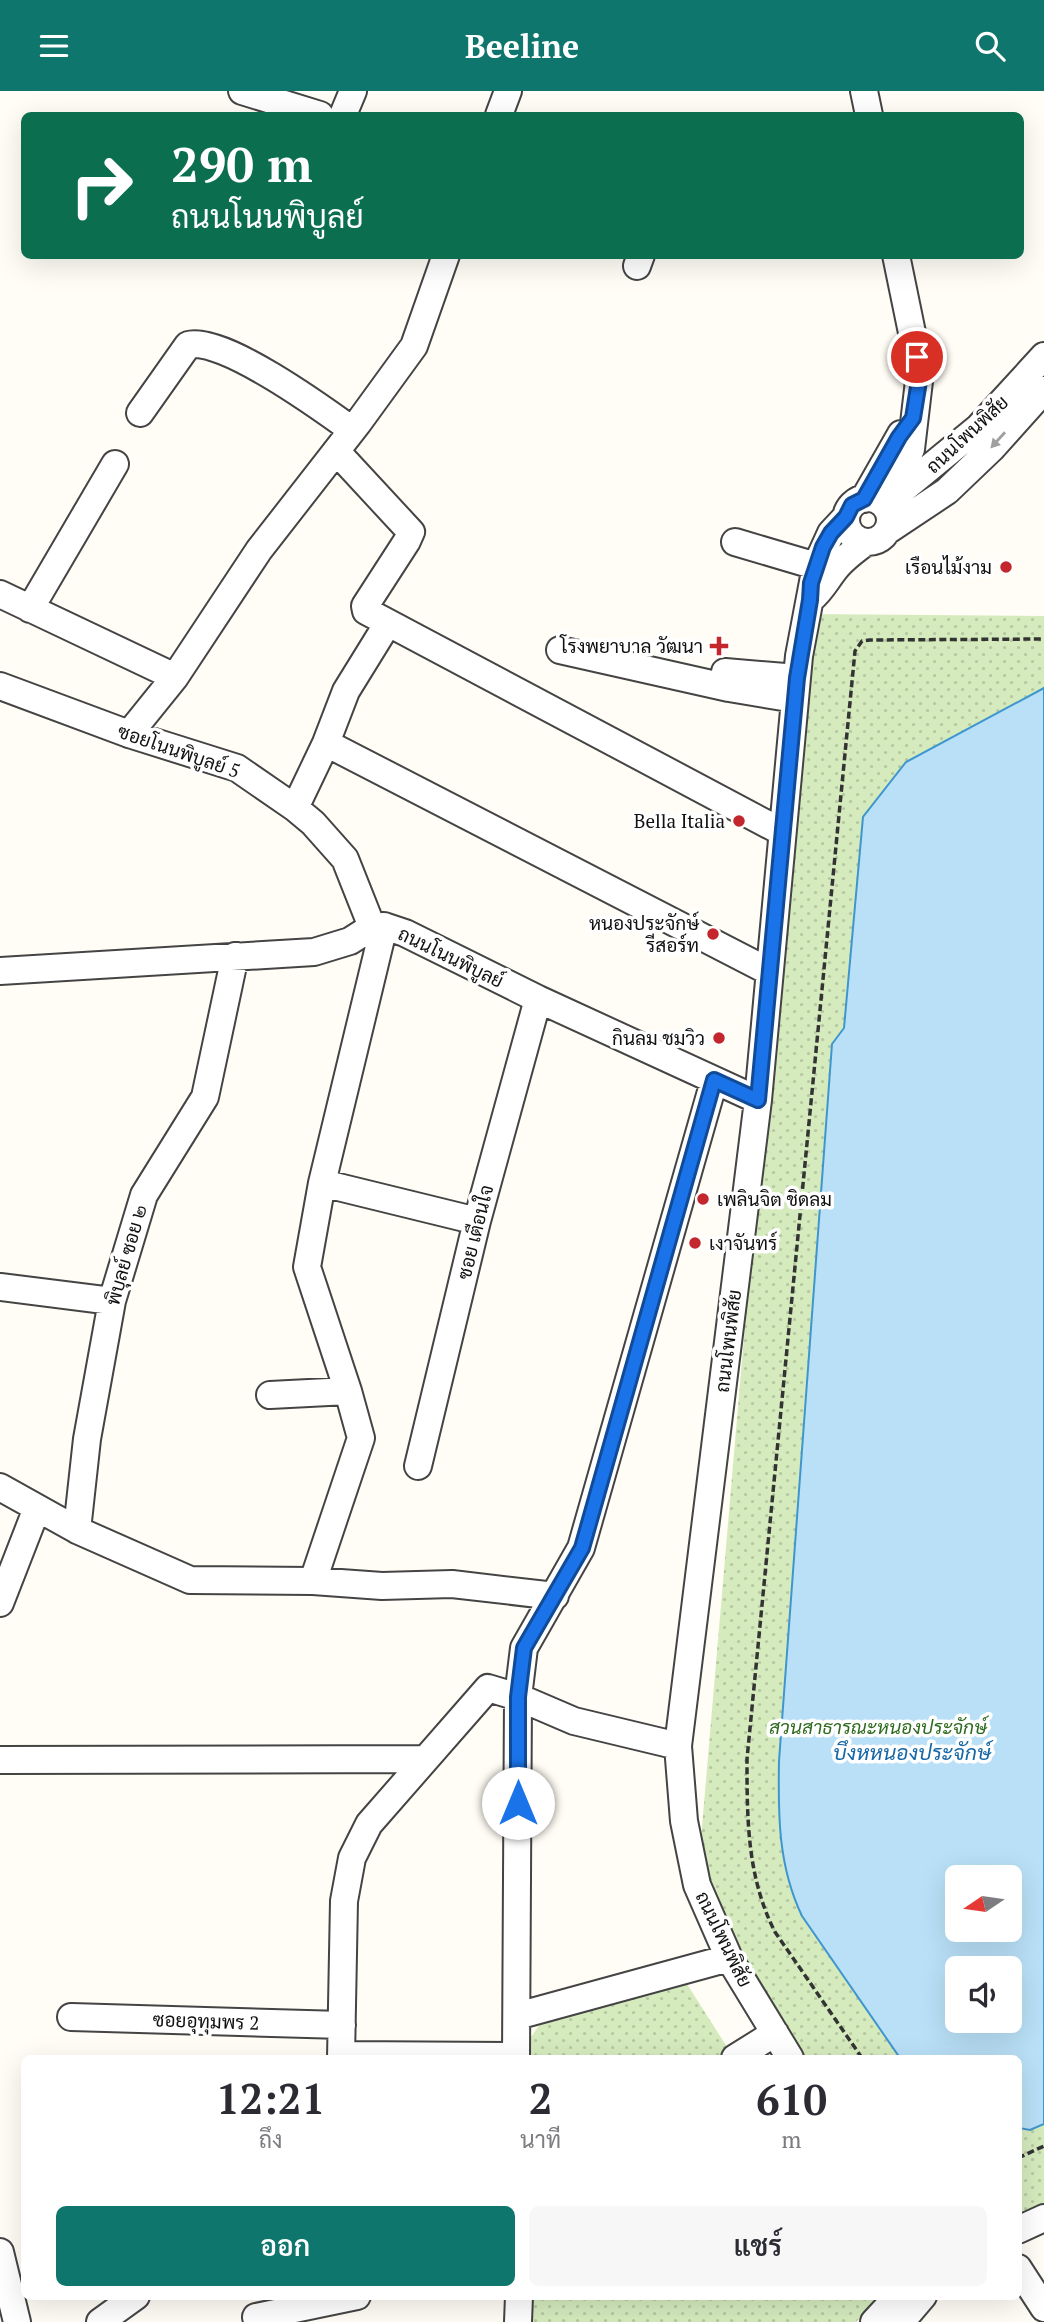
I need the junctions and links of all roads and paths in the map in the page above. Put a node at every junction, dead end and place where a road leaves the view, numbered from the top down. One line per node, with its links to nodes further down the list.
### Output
1 (242, 91): 5 (street)
2 (353, 91): 6 (street)
3 (508, 91): 7 (street)
4 (864, 91): 8 (street)
5 (310, 112)
6 (344, 112)
7 (500, 112)
8 (868, 112)
9 (445, 259): 15 (street)
10 (897, 259): 14 (street)
11 (1044, 356): 18 (street, ถนนโพนพิสัย)
12 (1044, 390): 19 (street, ถนนโพนพิสัย, one-way to 19)
13 (141, 413): 15 (street)
14 (913, 418): 16 (street); 19 (street)
15 (344, 441): 25 (street); 29 (street)
16 (911, 449): 18 (street); 19 (street)
17 (115, 464): 24 (street)
18 (927, 471): 19 (street, ถนนโพนพิสัย)
19 (869, 519): 21 (street, ถนนโพนพิสัย); 23 (street, ถนนโพนพิสัย)
20 (735, 542): 21 (street)
21 (816, 566): 23 (street, ถนนโพนพิสัย)
22 (0, 594): 24 (street)
23 (810, 600): 31 (street, ถนนโพนพิสัย)
24 (30, 609): 29 (street)
25 (388, 623): 33 (street); 35 (street)
26 (1044, 639): 69 (path)
27 (561, 650): 31 (street)
28 (719, 671): 31 (street)
29 (175, 677): 32 (street)
30 (0, 686): 32 (street, ซอยโนนพิบูลย์ 5)
31 (796, 688): 35 (street, ถนนโพนพิสัย)
32 (129, 734): 34 (street, ซอยโนนพิบูลย์ 5)
33 (326, 743): 34 (street); 39 (street)
34 (295, 808): 36 (street, ซอยโนนพิบูลย์ 5)
35 (782, 832): 39 (street, ถนนโพนพิสัย)
36 (378, 926): 37 (street, ถนนโนนพิบูลย์); 40 (street, ถนนโนนพิบูลย์); 43 (street)
37 (235, 956): 38 (street, ถนนโนนพิบูลย์); 46 (street, พิบุลย์ ซอย ๒)
38 (0, 971)
39 (768, 971): 42 (street, ถนนโพนพิสัย)
40 (538, 999): 41 (street, ถนนโนนพิบูลย์); 44 (street, ซอย เตือนใจ)
41 (714, 1080): 42 (street, ถนนโนนพิบูลย์); 54 (street)
42 (758, 1100): 57 (street, ถนนโพนพิสัย)
43 (322, 1183): 44 (street); 47 (street)
44 (477, 1221): 49 (street, ซอย เตือนใจ)
45 (0, 1287): 46 (street)
46 (112, 1301): 52 (street, พิบุลย์ ซอย ๒)
47 (348, 1391): 48 (street); 53 (street)
48 (270, 1395)
49 (418, 1467)
50 (0, 1487): 51 (street)
51 (37, 1508): 52 (street); 55 (street)
52 (77, 1530): 53 (street)
53 (313, 1581): 54 (street)
54 (555, 1596): 56 (street)
55 (0, 1603)
56 (518, 1697): 57 (street); 58 (street); 61 (street)
57 (678, 1746): 60 (street, ถนนโพนพิสัย)
58 (423, 1759): 59 (street); 63 (street)
59 (0, 1760)
60 (729, 1958): 61 (street); 64 (street, ถนนโพนพิสัย)
61 (517, 2015): 66 (street)
62 (71, 2017): 63 (street, ซอยอุทุมพร 2)
63 (342, 2025): 65 (street)
64 (775, 2033): 67 (street); 68 (street, ถนนโพนพิสัย)
65 (341, 2055)
66 (516, 2055)
67 (740, 2055)
68 (788, 2055)
69 (860, 2055)
70 (1044, 2146): 71 (path)
71 (1022, 2156)
72 (1044, 2218): 73 (street)
73 (1022, 2228)
74 (0, 2252): 83 (street)
75 (1022, 2273): 81 (street)
76 (130, 2300): 84 (street)
77 (337, 2300): 82 (street)
78 (519, 2300): 85 (street)
79 (894, 2300): 86 (street)
80 (920, 2300): 87 (street)
81 (1044, 2308)
82 (256, 2317)
83 (17, 2322)
84 (100, 2322)
85 (518, 2322)
86 (874, 2322)
87 (901, 2322)

